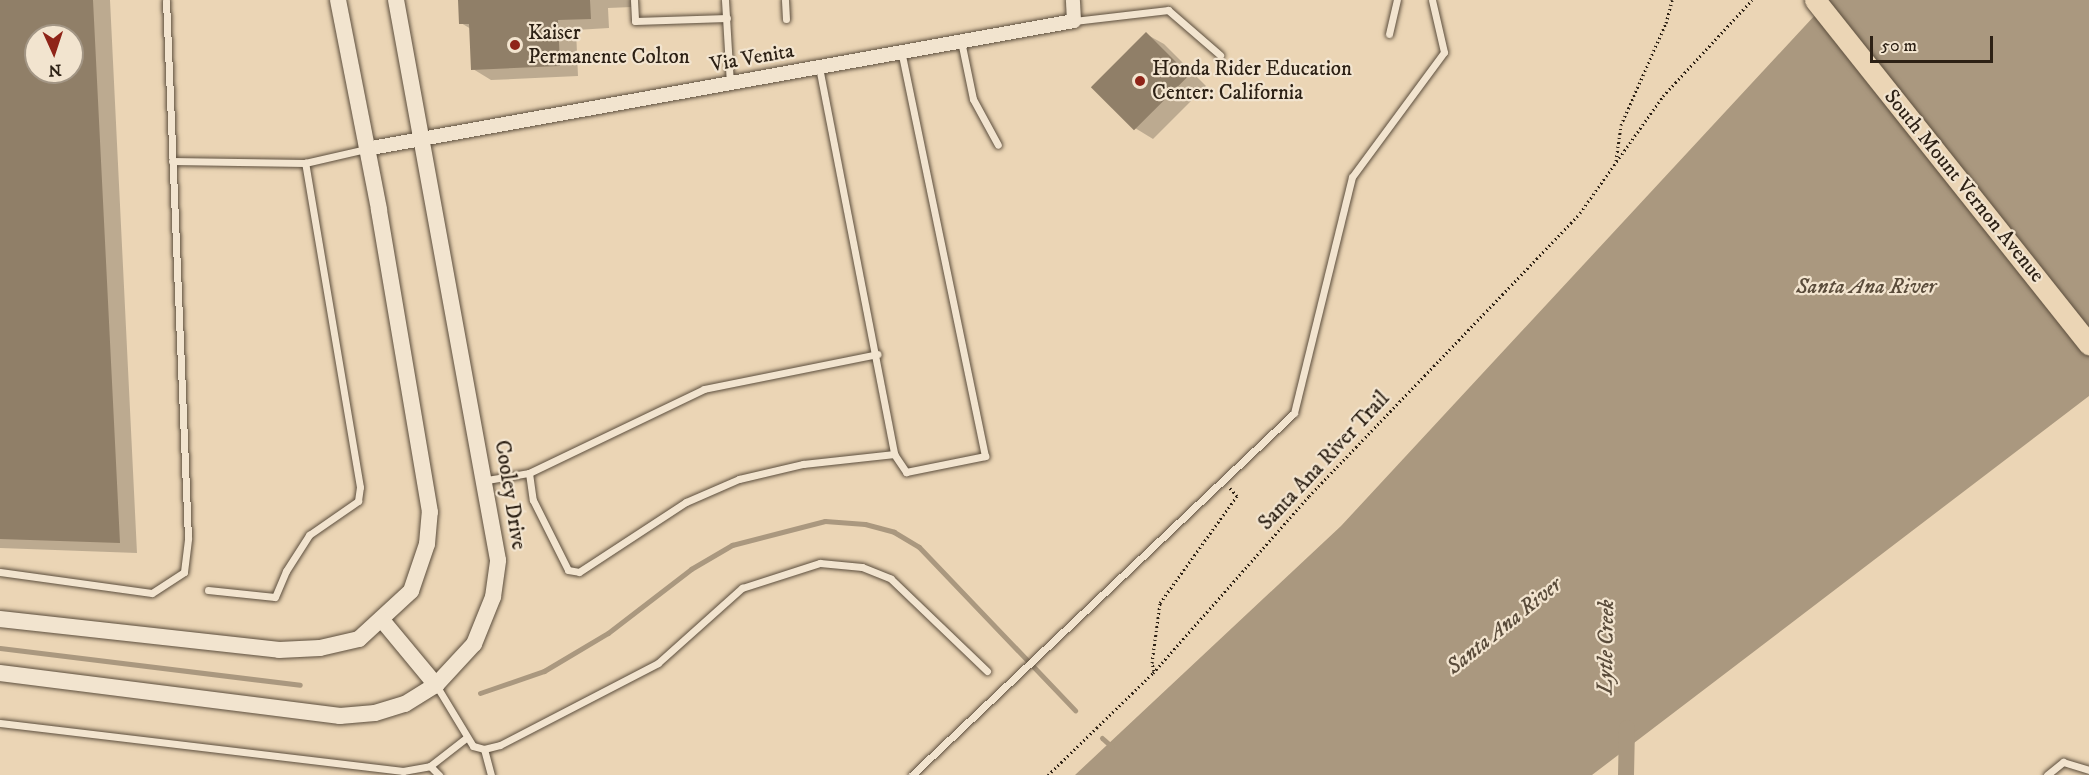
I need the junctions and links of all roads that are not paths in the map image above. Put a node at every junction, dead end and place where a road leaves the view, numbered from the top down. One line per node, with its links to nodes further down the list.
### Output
1 (166, 0): 23 (lane)
2 (338, 0): 22 (street)
3 (396, 0): 20 (street, Cooley Drive)
4 (634, 0): 11 (lane)
5 (726, 0): 11 (lane)
6 (785, 0): 12 (lane)
7 (1073, 0): 13 (street)
8 (1397, 0): 14 (lane)
9 (1432, 0): 44 (lane)
10 (1815, 0): 25 (main road, South Mount Vernon Avenue)
11 (727, 18): 19 (lane)
12 (786, 19)
13 (1074, 21): 15 (street, Via Venita); 17 (lane)
14 (1389, 34)
15 (961, 41): 16 (street, Via Venita); 21 (lane)
16 (902, 52): 18 (street, Via Venita); 27 (lane)
17 (1220, 55)
18 (819, 67): 19 (street, Via Venita); 26 (lane)
19 (730, 83): 20 (street, Via Venita)
20 (423, 138): 22 (street, Via Venita); 29 (street, Cooley Drive)
21 (998, 145)
22 (366, 149): 24 (lane); 33 (street)
23 (172, 161): 24 (lane); 30 (lane)
24 (305, 163): 31 (lane)
25 (2089, 344)
26 (877, 354): 27 (lane); 28 (lane)
27 (894, 454): 28 (lane)
28 (529, 472): 29 (lane)
29 (487, 480): 36 (street, Cooley Drive)
30 (0, 572)
31 (208, 590)
32 (0, 619): 33 (street)
33 (382, 620): 36 (street)
34 (987, 671): 39 (lane)
35 (0, 674): 36 (street, Cooley Drive)
36 (436, 685): 38 (lane)
37 (0, 723): 40 (lane)
38 (466, 738): 39 (lane); 40 (lane)
39 (484, 749): 43 (lane)
40 (430, 766): 42 (lane)
41 (2089, 770): 45 (lane)
42 (439, 775)
43 (491, 775)
44 (912, 775)
45 (2047, 775)

